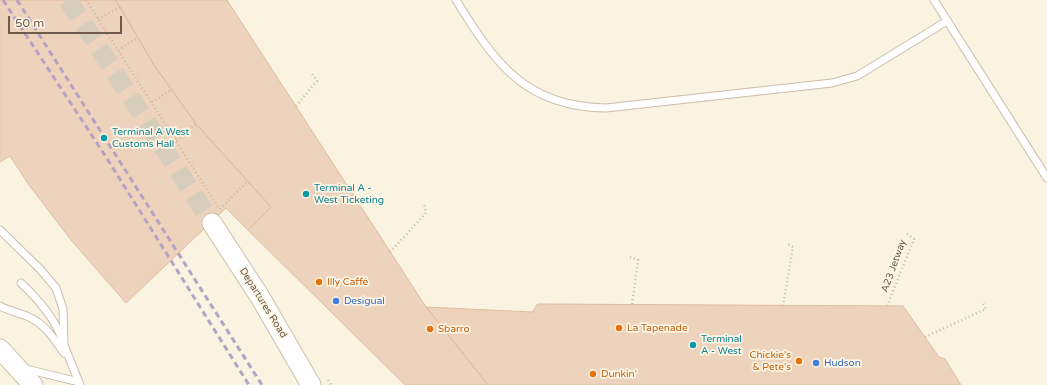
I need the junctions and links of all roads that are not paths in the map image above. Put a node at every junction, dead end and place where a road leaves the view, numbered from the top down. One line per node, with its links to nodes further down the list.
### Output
1 (456, 0): 3 (lane)
2 (934, 0): 3 (lane)
3 (947, 21): 4 (lane)
4 (1047, 178)
5 (218, 215): 15 (street, Departures Road)
6 (0, 230): 9 (lane)
7 (21, 282): 9 (lane)
8 (0, 306): 11 (lane)
9 (64, 345): 11 (lane)
10 (0, 350): 12 (street)
11 (68, 358): 13 (lane)
12 (14, 365): 13 (lane); 14 (street)
13 (79, 384)
14 (33, 385)
15 (311, 385)

